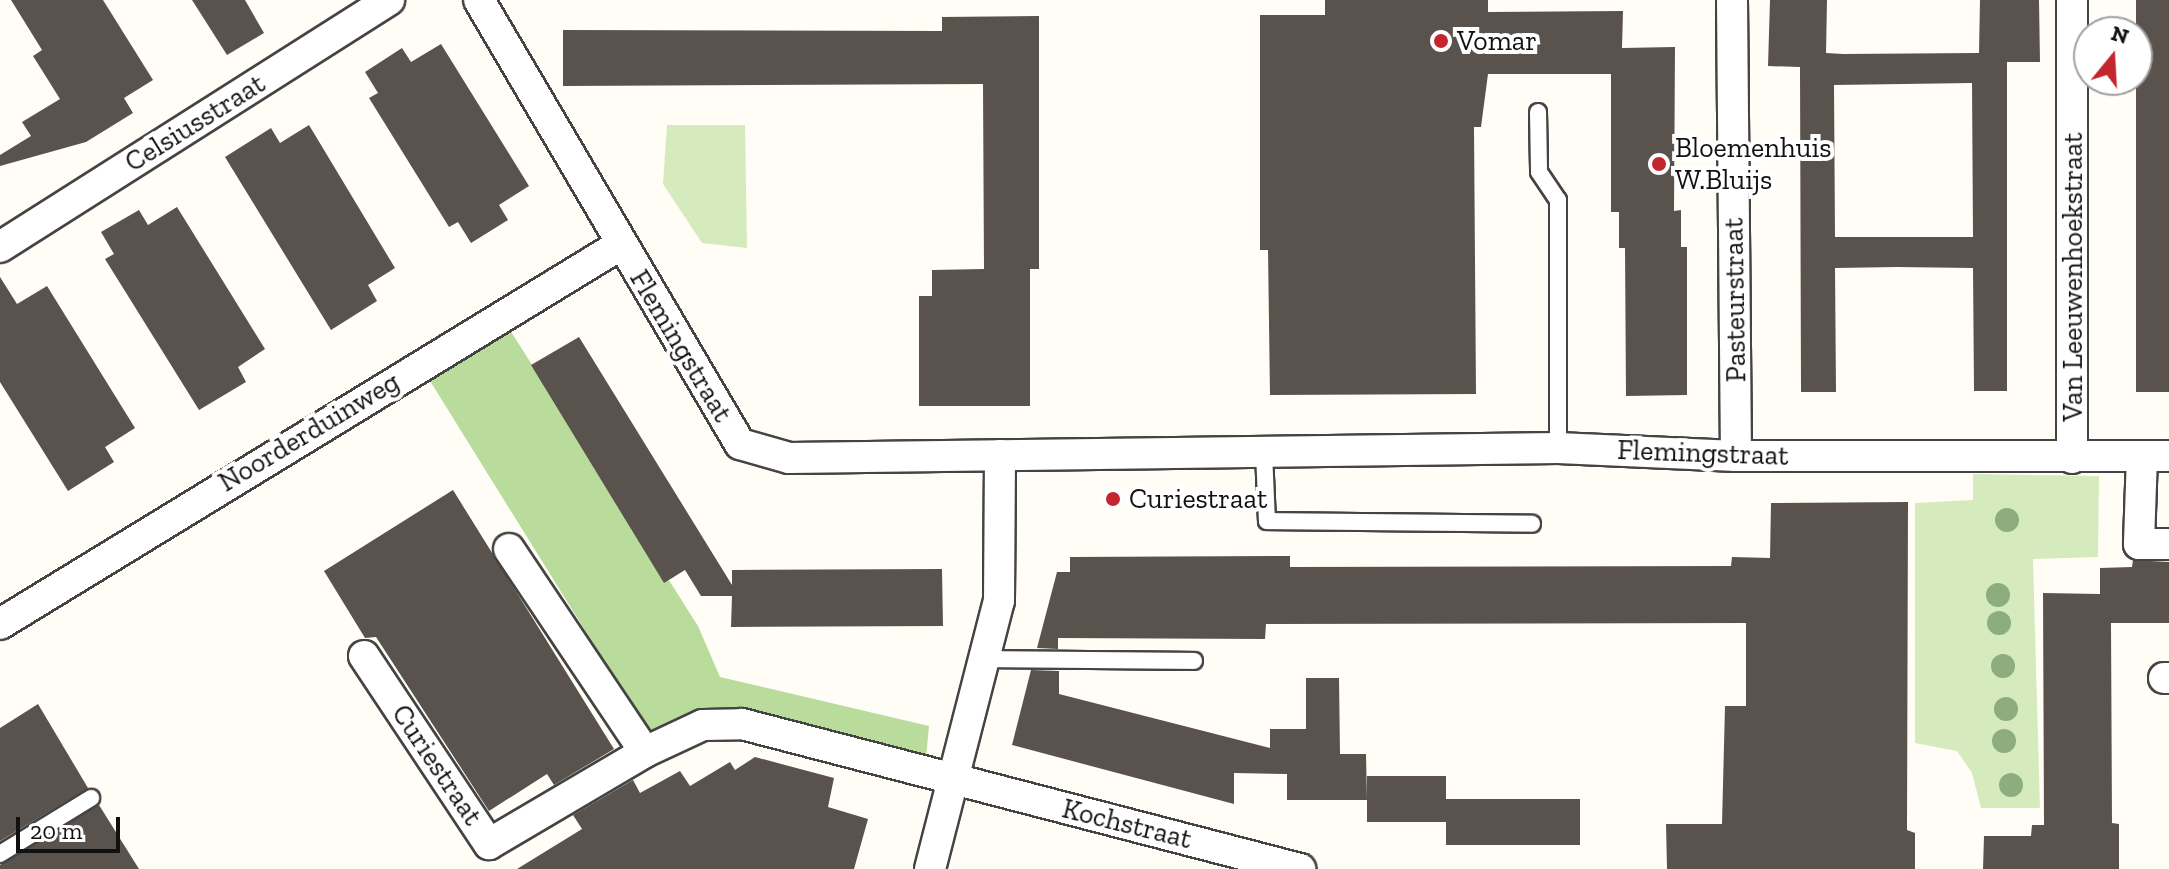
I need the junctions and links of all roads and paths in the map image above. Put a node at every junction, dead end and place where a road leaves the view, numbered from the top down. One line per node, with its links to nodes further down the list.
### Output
1 (389, 0): 7 (street, Celsiusstraat)
2 (479, 0): 6 (street, Flemingstraat)
3 (1732, 0): 11 (street, Pasteurstraat)
4 (2072, 0): 13 (street, Van Leeuwenhoekstraat)
5 (1538, 112): 8 (lane)
6 (620, 245): 10 (street, Flemingstraat); 17 (street, Noorderduinweg)
7 (0, 247)
8 (1558, 448): 9 (street, Flemingstraat); 11 (street, Flemingstraat)
9 (1264, 453): 10 (street, Flemingstraat); 14 (lane)
10 (1000, 455): 19 (street)
11 (1736, 456): 13 (street, Flemingstraat)
12 (2156, 456): 13 (street, Flemingstraat); 15 (street, Flemingstraat)
13 (2072, 458)
14 (1532, 524)
15 (2169, 544)
16 (509, 549): 21 (street)
17 (0, 624)
18 (364, 656): 21 (street, Curiestraat)
19 (984, 659): 20 (lane); 22 (street)
20 (1194, 661)
21 (645, 752): 22 (street, Curiestraat)
22 (953, 783): 25 (street); 26 (street, Kochstraat)
23 (91, 798): 24 (lane)
24 (0, 854)
25 (930, 869)
26 (1300, 869)

